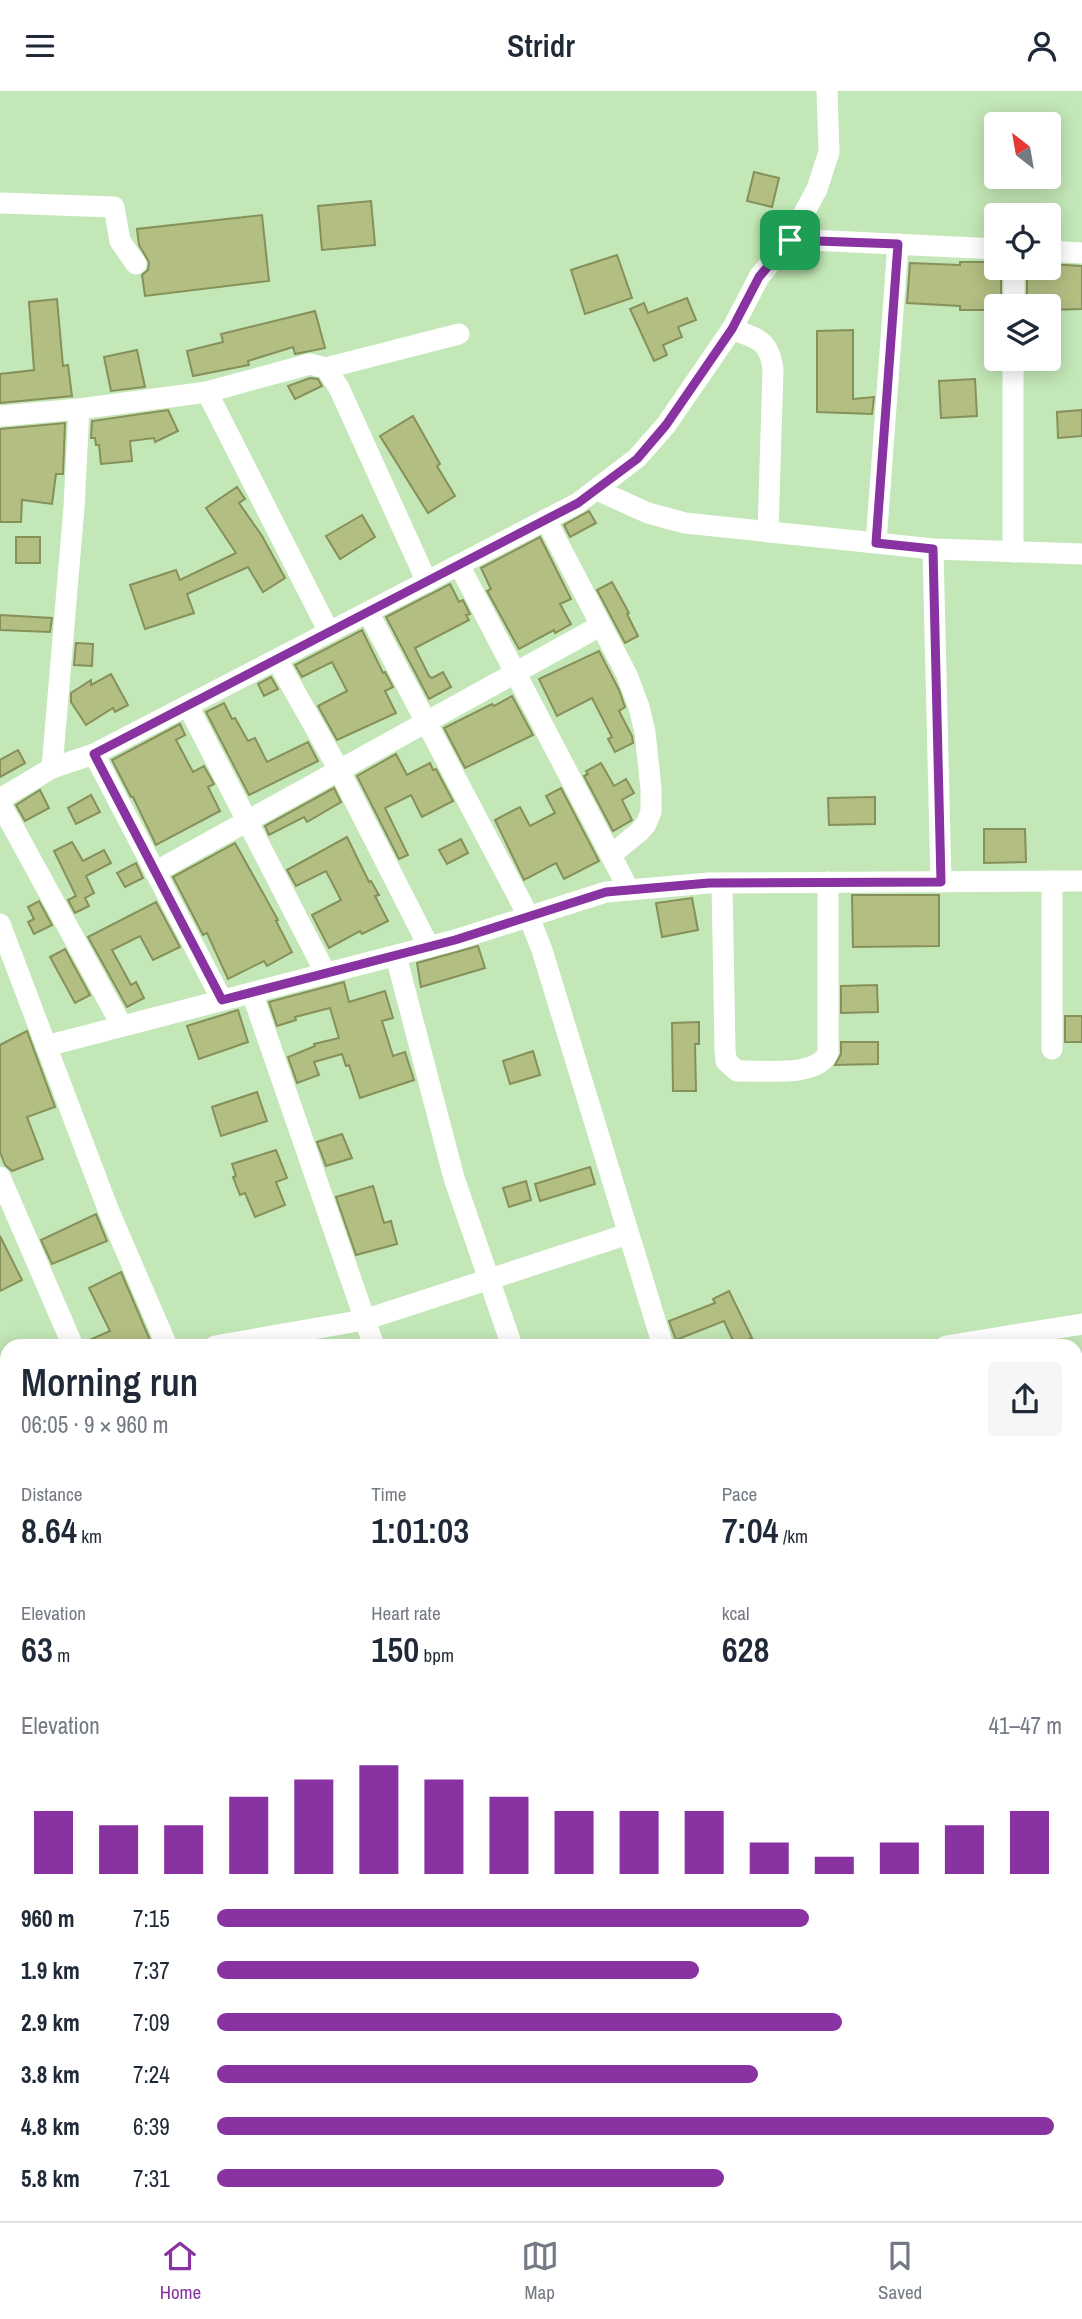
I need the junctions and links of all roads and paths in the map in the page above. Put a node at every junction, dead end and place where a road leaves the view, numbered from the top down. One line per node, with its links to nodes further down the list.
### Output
1 (827, 91): 3 (street)
2 (0, 203): 8 (street)
3 (790, 240): 4 (street); 9 (street)
4 (898, 244): 5 (street); 19 (street)
5 (984, 248)
6 (1061, 252): 7 (street)
7 (1082, 253)
8 (136, 264)
9 (732, 329): 16 (street); 18 (street)
10 (459, 334): 11 (street)
11 (326, 367): 13 (street); 24 (street)
12 (1013, 371): 21 (street)
13 (207, 392): 14 (street); 27 (street)
14 (79, 409): 15 (street); 33 (street)
15 (0, 416)
16 (597, 490): 17 (street); 18 (street)
17 (545, 520): 23 (street); 26 (street)
18 (768, 532): 19 (street)
19 (876, 543): 20 (street)
20 (933, 549): 21 (street); 42 (street)
21 (1013, 552): 22 (street)
22 (1082, 554)
23 (458, 565): 24 (street); 29 (street)
24 (426, 582): 25 (street)
25 (368, 612): 27 (street); 31 (street)
26 (600, 626): 29 (street); 37 (street)
27 (329, 632): 28 (street)
28 (277, 660): 30 (street); 34 (street)
29 (516, 673): 31 (street); 37 (street)
30 (188, 706): 32 (street); 36 (street)
31 (426, 723): 34 (street); 45 (street)
32 (94, 754): 33 (street); 38 (street)
33 (52, 768): 35 (street)
34 (339, 770): 36 (street); 47 (street)
35 (0, 801): 52 (street)
36 (247, 821): 38 (street); 49 (street)
37 (611, 855): 44 (street)
38 (155, 872): 51 (street)
39 (1052, 881): 40 (street); 42 (street); 54 (street)
40 (1082, 881)
41 (828, 882): 42 (street); 43 (street); 43 (street)
42 (941, 882)
43 (722, 883): 44 (street)
44 (629, 890): 45 (street)
45 (529, 917): 47 (street); 56 (street)
46 (0, 925): 53 (street)
47 (429, 947): 48 (street)
48 (396, 955): 49 (street); 57 (street)
49 (326, 974): 50 (street)
50 (252, 993): 51 (street); 58 (street)
51 (222, 1000): 52 (street)
52 (122, 1026): 53 (street)
53 (46, 1046): 61 (street)
54 (1052, 1049)
55 (0, 1177): 60 (street)
56 (628, 1234): 57 (street); 65 (street)
57 (488, 1279): 58 (street); 64 (street)
58 (364, 1320): 62 (street); 63 (street)
59 (1082, 1325): 66 (street)
60 (69, 1339)
61 (164, 1339)
62 (255, 1339)
63 (371, 1339)
64 (509, 1339)
65 (661, 1339)
66 (991, 1339)

